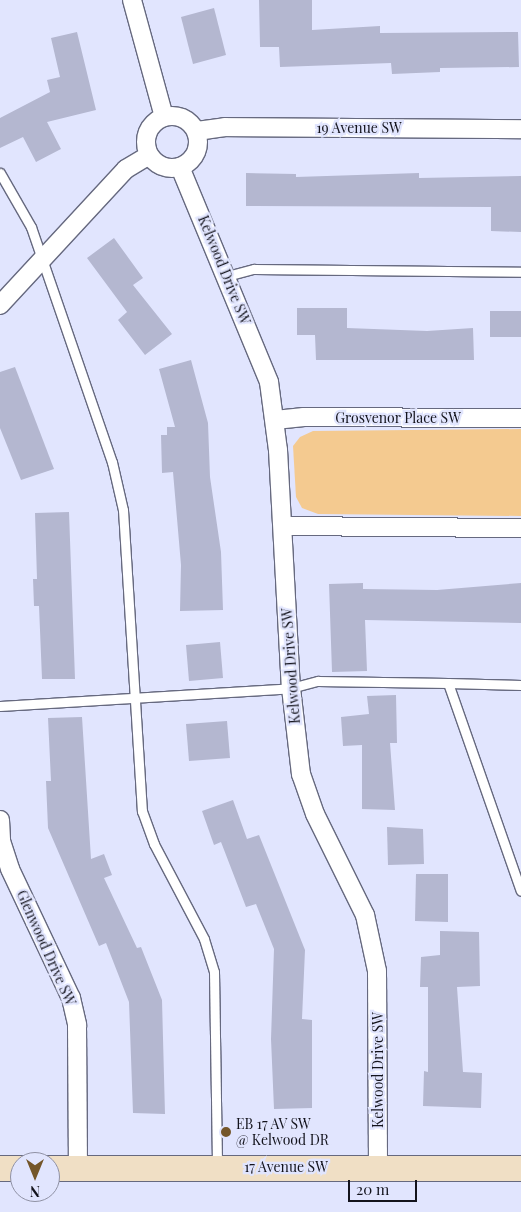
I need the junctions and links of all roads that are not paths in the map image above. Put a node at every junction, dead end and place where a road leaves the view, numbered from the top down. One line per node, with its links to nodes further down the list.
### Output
1 (132, 0): 2 (street)
2 (164, 117): 4 (street); 5 (street)
3 (521, 129): 4 (street, 19 Avenue SW)
4 (197, 131): 6 (street)
5 (150, 155): 6 (street); 8 (street)
6 (180, 167): 10 (street, Kelwood Drive SW)
7 (0, 174): 8 (lane)
8 (42, 260): 11 (street); 19 (lane)
9 (521, 272): 10 (lane)
10 (227, 276): 13 (street, Kelwood Drive SW)
11 (0, 305)
12 (521, 418): 13 (street, Grosvenor Place SW)
13 (275, 420): 14 (street, Kelwood Drive SW)
14 (283, 526): 15 (street); 18 (street, Kelwood Drive SW)
15 (521, 528)
16 (448, 684): 17 (lane); 18 (lane); 22 (lane)
17 (521, 685)
18 (291, 688): 19 (lane); 23 (street, Kelwood Drive SW)
19 (134, 698): 20 (lane); 26 (lane)
20 (0, 706)
21 (0, 820): 25 (street, Glenwood Drive SW)
22 (521, 891)
23 (378, 1167): 26 (main road, 17 Avenue SW); 27 (main road, 17 Avenue SW)
24 (60, 1168): 25 (main road, 17 Avenue SW)
25 (78, 1168): 26 (main road, 17 Avenue SW)
26 (217, 1168)
27 (521, 1168)

